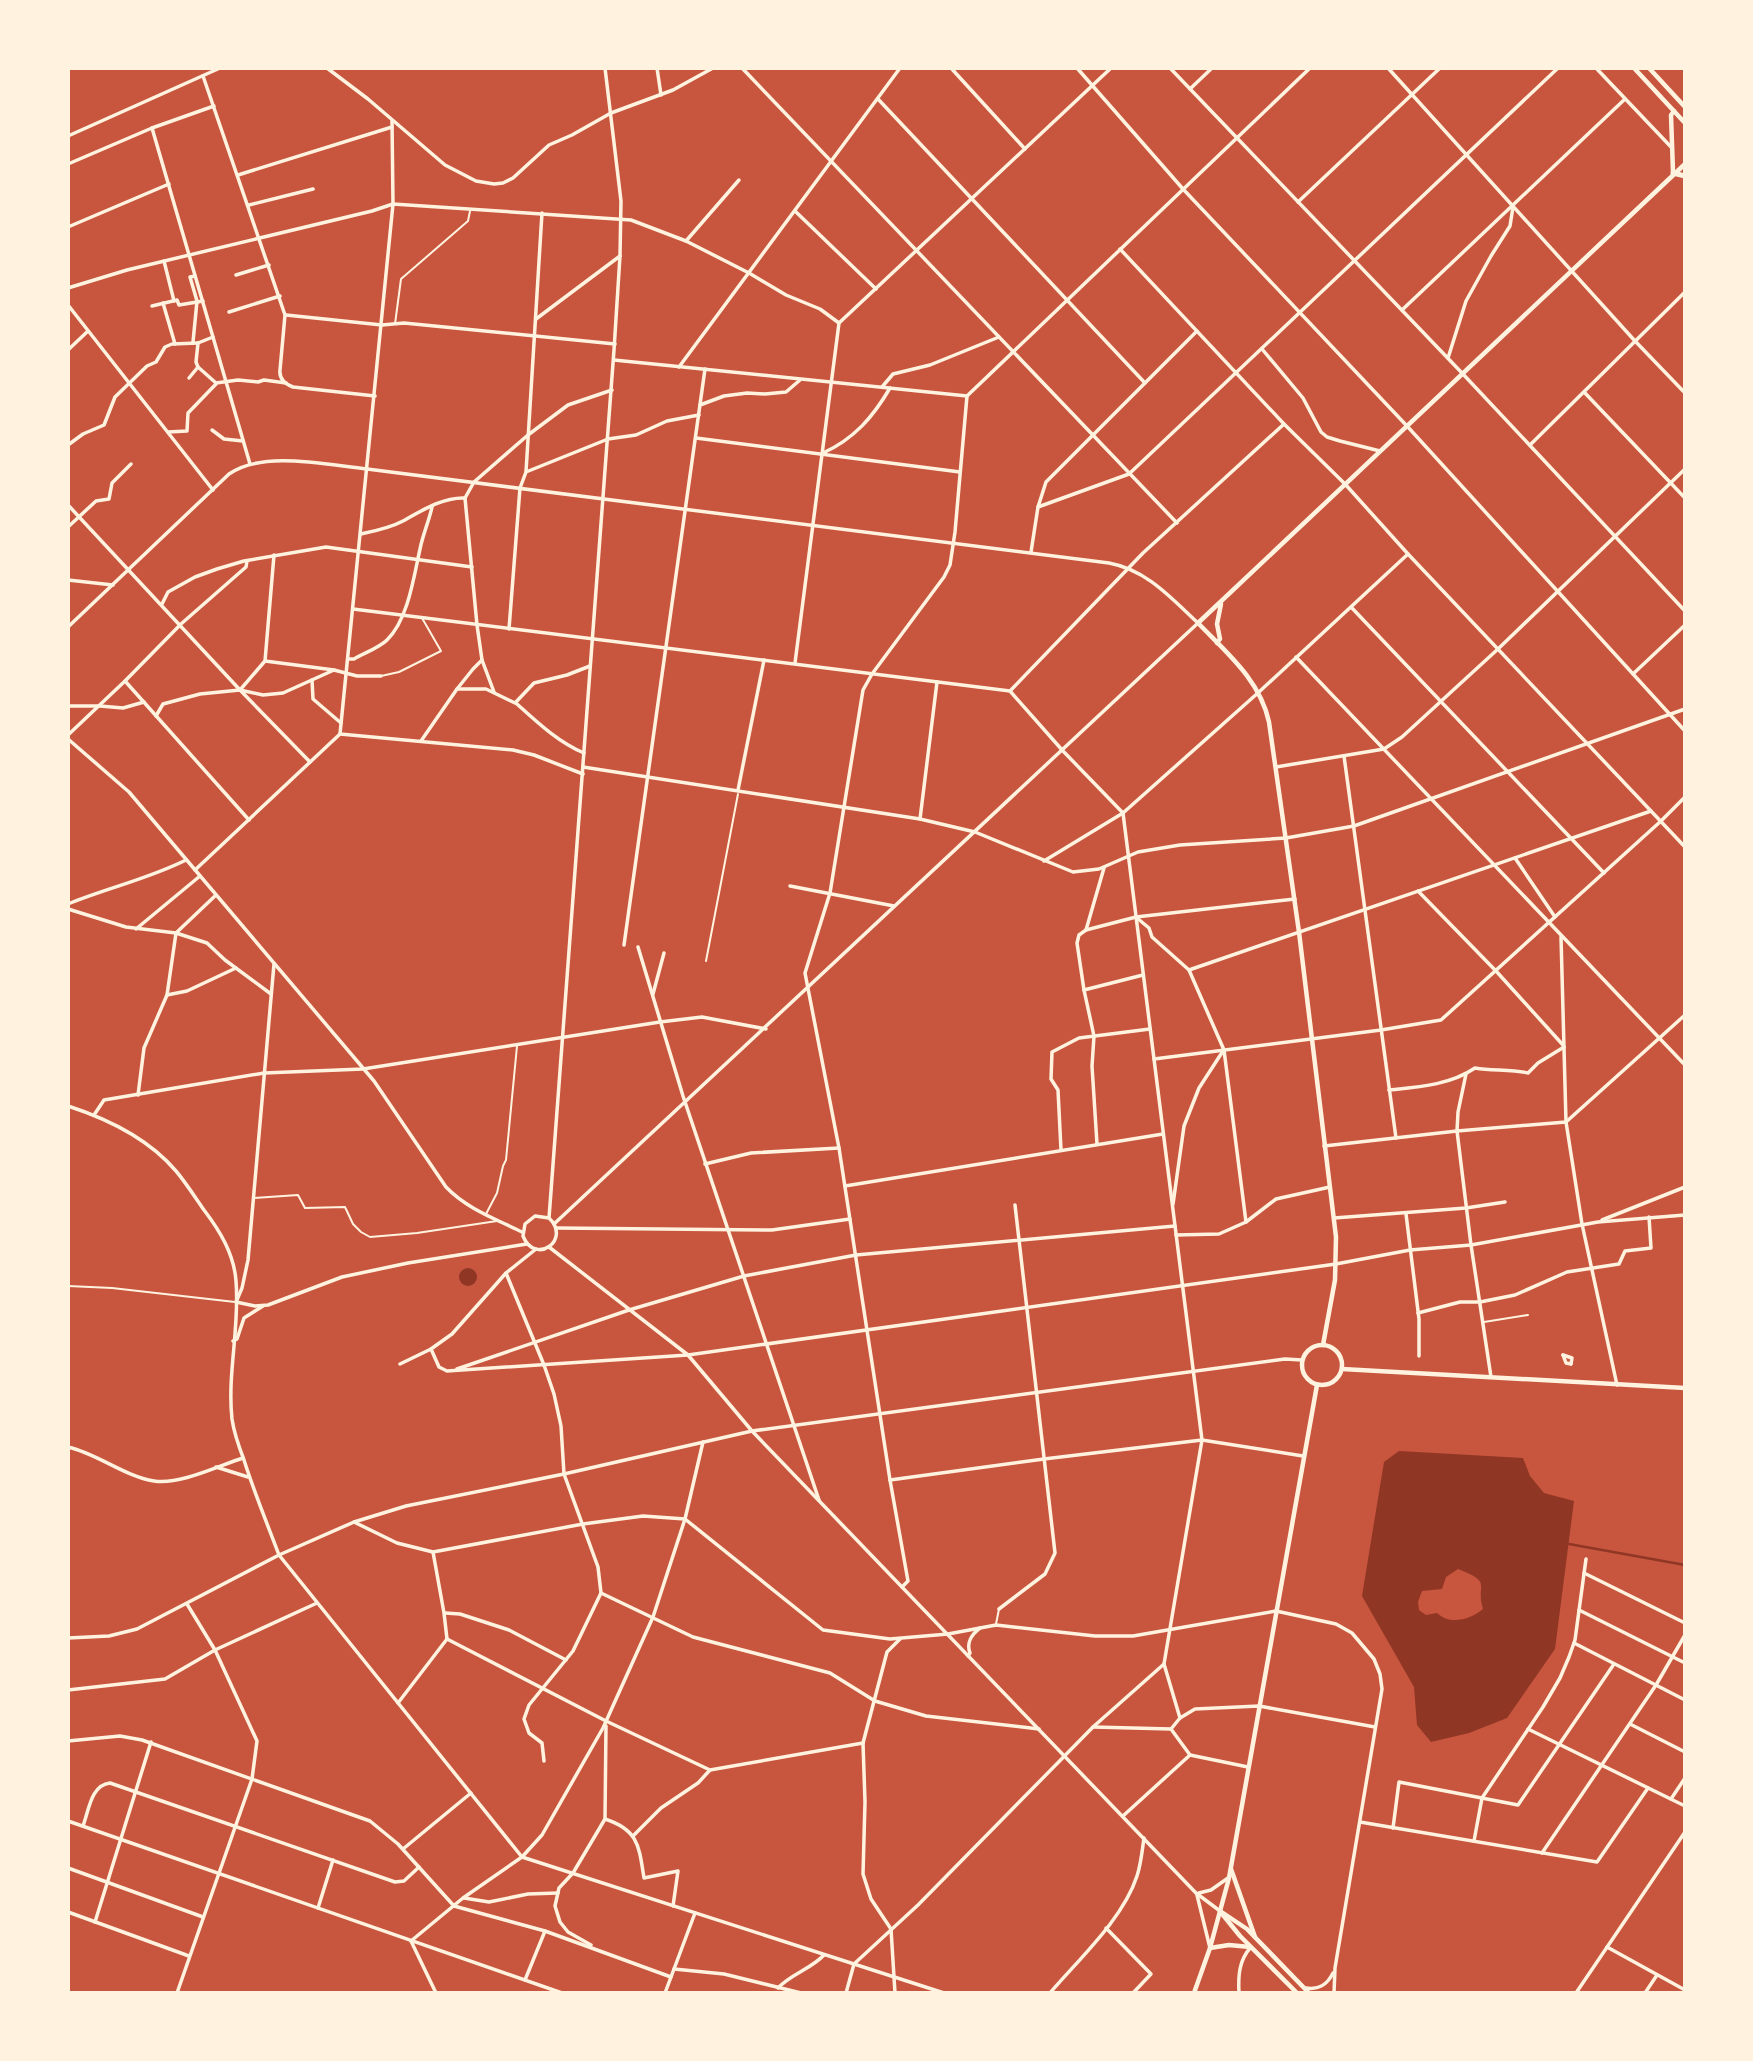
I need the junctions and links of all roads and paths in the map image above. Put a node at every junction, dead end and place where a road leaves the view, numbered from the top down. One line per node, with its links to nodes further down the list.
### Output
1 (220, 68): 20 (street)
2 (327, 68): 31 (street)
3 (605, 68): 30 (street)
4 (657, 68): 23 (street)
5 (713, 68): 23 (street)
6 (742, 68): 40 (street)
7 (900, 68): 25 (street)
8 (951, 68): 38 (street)
9 (1076, 68): 21 (street)
10 (1111, 68): 21 (street)
11 (1170, 68): 22 (street)
12 (1212, 68): 22 (street)
13 (1310, 68): 36 (street)
14 (1388, 68): 24 (street)
15 (1440, 68): 24 (street)
16 (1558, 68): 39 (street)
17 (1596, 68): 26 (street)
18 (1634, 68): 29 (main road)
19 (1649, 68): 27 (main road)
20 (203, 76): 28 (street); 35 (street)
21 (1092, 86): 38 (street); 49 (street)
22 (1190, 89): 36 (street)
23 (661, 94): 30 (street)
24 (1412, 95): 39 (street); 51 (street)
25 (878, 99): 40 (street); 50 (street)
26 (1625, 99): 37 (street); 54 (street)
27 (1683, 104)
28 (214, 106): 34 (street); 44 (street)
29 (1674, 111): 32 (main road); 37 (main road)
30 (611, 113): 31 (street); 58 (street)
31 (392, 121): 33 (street)
32 (1685, 124)
33 (393, 127): 44 (street); 52 (street)
34 (152, 128): 42 (street); 47 (street)
35 (68, 136)
36 (1237, 138): 49 (street); 51 (street)
37 (1672, 148): 43 (main road)
38 (1025, 149): 50 (street)
39 (1466, 155): 54 (street); 67 (street)
40 (831, 161): 56 (street); 63 (street)
41 (1685, 161): 43 (main road)
42 (68, 164)
43 (1673, 173): 45 (main road); 69 (main road)
44 (238, 175): 53 (street)
45 (1685, 176)
46 (740, 180): 61 (street)
47 (169, 184): 59 (street); 64 (street)
48 (313, 190): 53 (street)
49 (1183, 190): 62 (street); 84 (street)
50 (972, 199): 63 (street); 76 (street)
51 (1298, 202): 67 (street)
52 (393, 204): 55 (street); 60 (street); 89 (street)
53 (249, 205): 60 (street)
54 (1513, 206): 69 (street); 82 (street); 102 (street)
55 (470, 210): 57 (street); 87 (lane)
56 (795, 211): 70 (street); 73 (street)
57 (542, 214): 58 (street); 86 (street)
58 (621, 219): 61 (street); 65 (street)
59 (68, 227)
60 (261, 238): 64 (street); 68 (street)
61 (686, 240): 70 (street)
62 (1120, 249): 76 (street); 91 (street)
63 (917, 251): 73 (street); 94 (street)
64 (189, 255): 66 (street); 78 (street)
65 (620, 256): 86 (street); 98 (street)
66 (164, 261): 72 (street); 77 (street)
67 (1355, 261): 82 (street); 84 (street)
68 (269, 265): 71 (street); 75 (street)
69 (1571, 270): 95 (street); 108 (main road)
70 (749, 273): 88 (street); 105 (street)
71 (236, 275)
72 (68, 288)
73 (876, 289): 88 (street)
74 (1685, 292): 95 (street)
75 (279, 296): 83 (street); 85 (street)
76 (1067, 300): 101 (street); 116 (street)
77 (174, 301): 78 (street); 79 (street)
78 (200, 301): 93 (street); 96 (street)
79 (163, 303): 81 (street); 97 (street)
80 (68, 305): 90 (street)
81 (152, 306)
82 (1402, 310): 102 (street)
83 (229, 312)
84 (1300, 313): 99 (street); 127 (street)
85 (285, 314): 89 (street); 112 (street)
86 (536, 318): 92 (street)
87 (395, 324): 89 (street); 92 (street)
88 (839, 324): 113 (street)
89 (382, 325): 122 (street)
90 (88, 331): 100 (street); 114 (street)
91 (1198, 331): 107 (street); 116 (street)
92 (534, 336): 98 (street); 130 (street)
93 (213, 337): 96 (street); 111 (street)
94 (999, 337): 101 (street); 117 (street)
95 (1635, 341): 120 (street); 121 (street)
96 (196, 343): 97 (street); 104 (street)
97 (175, 344): 114 (street)
98 (615, 344): 103 (street)
99 (1262, 349): 107 (street); 137 (street)
100 (68, 350)
101 (1013, 352): 123 (street); 131 (street)
102 (1448, 358): 108 (street)
103 (614, 360): 105 (street); 119 (street)
104 (198, 367): 109 (street); 115 (street)
105 (679, 367): 106 (street)
106 (705, 369): 110 (street); 124 (street)
107 (1236, 373): 126 (street); 145 (street)
108 (1462, 373): 127 (main road); 136 (street)
109 (189, 378)
110 (802, 379): 113 (street); 124 (street)
111 (226, 382): 112 (street); 115 (street); 134 (street)
112 (284, 382): 122 (street)
113 (831, 382): 117 (street); 138 (street)
114 (128, 383): 129 (street); 135 (street)
115 (216, 383): 129 (street)
116 (1145, 383): 131 (street)
117 (882, 387): 118 (street)
118 (890, 388): 123 (street); 138 (street)
119 (612, 390): 130 (street); 133 (street)
120 (1584, 393): 136 (street); 147 (street)
121 (1685, 393)
122 (374, 396): 141 (street)
123 (967, 396): 144 (street)
124 (700, 405): 125 (street)
125 (699, 415): 132 (street); 133 (street)
126 (1284, 424): 148 (street); 159 (street)
127 (1407, 426): 137 (main road); 176 (street)
128 (212, 430): 134 (street)
129 (168, 432): 150 (street)
130 (528, 435): 143 (street); 146 (street)
131 (1093, 435): 145 (street); 156 (street)
132 (696, 438): 138 (street); 157 (street)
133 (608, 439): 143 (street); 153 (street)
134 (243, 441): 140 (street)
135 (68, 445)
136 (1530, 446): 163 (street)
137 (1380, 451): 148 (main road)
138 (821, 454): 144 (street); 160 (street)
139 (131, 464): 158 (street)
140 (250, 464): 141 (street); 150 (street)
141 (367, 469): 146 (street); 162 (street)
142 (1685, 469): 147 (street)
143 (526, 472): 149 (street)
144 (960, 472): 164 (street)
145 (1129, 474): 156 (street); 159 (street)
146 (474, 482): 149 (street); 151 (street)
147 (1671, 482): 152 (street); 163 (street)
148 (1345, 484): 167 (street); 177 (main road)
149 (520, 488): 153 (street); 189 (street)
150 (213, 490): 173 (street)
151 (465, 498): 155 (street); 171 (street)
152 (1685, 498)
153 (604, 499): 157 (street); 190 (street)
154 (68, 505): 158 (street)
155 (432, 507): 162 (street); 169 (street)
156 (1038, 507): 166 (street)
157 (686, 509): 160 (street); 192 (street)
158 (80, 517): 161 (street); 173 (street)
159 (1177, 523): 172 (street)
160 (812, 525): 164 (street); 199 (street)
161 (68, 527)
162 (360, 534): 165 (street)
163 (1615, 536): 176 (street); 181 (street)
164 (953, 542): 166 (street); 203 (street)
165 (359, 551): 168 (street); 169 (street); 180 (street)
166 (1031, 552): 172 (street)
167 (1408, 554): 179 (street); 193 (street)
168 (274, 555): 170 (street); 198 (street)
169 (419, 559): 171 (street); 182 (street)
170 (247, 561): 178 (street); 185 (street)
171 (472, 567): 186 (street)
172 (1129, 568): 184 (street); 211 (street)
173 (129, 569): 175 (street); 178 (street)
174 (68, 580): 175 (street)
175 (113, 585): 188 (street)
176 (1557, 591): 193 (street); 204 (street)
177 (1223, 600): 184 (main road); 191 (main road)
178 (162, 604): 185 (street)
179 (1351, 607): 194 (street); 214 (street)
180 (353, 609): 182 (street); 195 (street)
181 (1685, 611)
182 (402, 615): 183 (street); 195 (street)
183 (421, 617): 186 (street); 205 (lane)
184 (1199, 623): 191 (main road); 229 (street)
185 (181, 624): 207 (street); 210 (street)
186 (477, 625): 189 (street); 196 (street)
187 (1685, 625): 204 (street)
188 (68, 627)
189 (509, 629): 190 (street)
190 (594, 639): 192 (street); 200 (street)
191 (1217, 643): 213 (main road)
192 (666, 648): 197 (street); 237 (street)
193 (1498, 649): 214 (street); 227 (street)
194 (1296, 657): 213 (street); 228 (street)
195 (348, 659): 202 (street)
196 (482, 660): 209 (street); 212 (street)
197 (764, 660): 199 (street); 238 (street)
198 (265, 661): 201 (street); 210 (street)
199 (794, 664): 203 (street)
200 (592, 666): 216 (street); 230 (street)
201 (334, 670): 202 (street); 206 (street)
202 (346, 672): 205 (street); 222 (street)
203 (872, 674): 208 (street); 241 (street)
204 (1633, 674): 220 (street)
205 (381, 676)
206 (312, 680): 210 (street); 222 (street)
207 (125, 681): 215 (street); 218 (street)
208 (937, 682): 211 (street); 244 (street)
209 (457, 689): 212 (street); 226 (street)
210 (240, 690): 221 (street); 232 (street)
211 (1010, 691): 229 (street)
212 (494, 692): 216 (street)
213 (1259, 692): 234 (main road); 243 (street)
214 (1441, 701): 228 (street); 235 (street)
215 (144, 702): 218 (street); 221 (street)
216 (515, 703): 230 (street)
217 (68, 706): 218 (street)
218 (100, 706): 225 (street)
219 (1685, 709): 220 (street)
220 (1670, 715): 223 (street); 227 (street)
221 (156, 716): 245 (street)
222 (341, 723): 224 (street)
223 (1685, 731)
224 (340, 734): 226 (street); 232 (street)
225 (68, 737): 254 (street)
226 (421, 741): 236 (street)
227 (1588, 743): 235 (street); 242 (street)
228 (1384, 749): 231 (street); 240 (street)
229 (1063, 751): 243 (street); 248 (street)
230 (584, 753): 233 (street)
231 (1344, 756): 234 (street); 247 (street)
232 (310, 762): 245 (street)
233 (583, 767): 236 (street); 237 (street)
234 (1276, 767): 249 (main road)
235 (1508, 772): 240 (street); 250 (street)
236 (583, 774): 297 (street)
237 (648, 776): 238 (street); 277 (street)
238 (738, 790): 241 (street); 280 (lane)
239 (1685, 797): 246 (street)
240 (1432, 799): 247 (street); 256 (street)
241 (844, 807): 244 (street); 263 (street)
242 (1651, 811): 246 (street); 250 (street)
243 (1123, 813): 252 (street); 255 (street)
244 (920, 819): 248 (street)
245 (249, 820): 258 (street)
246 (1661, 821): 251 (street); 259 (street)
247 (1353, 826): 249 (street); 268 (street)
248 (975, 832): 255 (street); 267 (street)
249 (1286, 838): 252 (street); 265 (main road)
250 (1572, 839): 253 (street); 259 (street)
251 (1685, 847)
252 (1128, 856): 257 (street); 269 (street)
253 (1515, 858): 256 (street); 270 (street)
254 (186, 860): 258 (street); 266 (street)
255 (1044, 861): 257 (street)
256 (1495, 866): 262 (street); 271 (street)
257 (1105, 867): 273 (street)
258 (195, 870): 260 (street)
259 (1604, 873): 270 (street)
260 (200, 876): 264 (street); 272 (street)
261 (790, 886): 263 (street)
262 (1418, 891): 268 (street); 284 (street)
263 (830, 893): 267 (street); 286 (street)
264 (216, 895): 275 (street); 281 (street)
265 (1295, 899): 269 (street); 274 (main road)
266 (68, 906): 272 (street)
267 (896, 907): 286 (street)
268 (1365, 909): 274 (street); 295 (street)
269 (1136, 917): 273 (street); 283 (street); 285 (street)
270 (1555, 917): 271 (street)
271 (1549, 923): 276 (street); 284 (street)
272 (136, 929): 275 (street)
273 (1086, 930): 287 (street)
274 (1299, 932): 283 (street); 298 (main road)
275 (176, 933): 282 (street); 289 (street)
276 (1561, 936): 299 (street); 301 (street)
277 (624, 945)
278 (638, 947): 290 (street)
279 (664, 953): 290 (street)
280 (706, 961)
281 (274, 964): 288 (street); 305 (street)
282 (236, 968): 288 (street); 289 (street)
283 (1189, 970): 302 (street)
284 (1496, 971): 295 (street); 301 (street)
285 (1143, 975): 287 (street); 294 (street)
286 (808, 990): 293 (street); 319 (street)
287 (1084, 990): 296 (street)
288 (272, 994): 306 (street)
289 (167, 995): 309 (street)
290 (653, 996): 292 (street)
291 (1685, 1015): 299 (street)
292 (660, 1022): 293 (street); 297 (street); 310 (street)
293 (766, 1029): 310 (street)
294 (1150, 1030): 296 (street); 303 (street)
295 (1381, 1030): 298 (street); 308 (street)
296 (1094, 1036): 317 (street); 320 (street)
297 (562, 1037): 300 (street); 334 (street)
298 (1312, 1038): 302 (street); 318 (main road)
299 (1659, 1038): 304 (street); 313 (street)
300 (517, 1044): 305 (street); 331 (lane)
301 (1564, 1047): 307 (street); 313 (street)
302 (1224, 1050): 303 (street); 329 (street); 338 (street)
303 (1154, 1059): 315 (street)
304 (1685, 1065)
305 (363, 1069): 306 (street); 331 (street)
306 (264, 1073): 309 (street); 325 (street)
307 (1466, 1074): 308 (street); 314 (street)
308 (1389, 1090): 316 (street)
309 (138, 1095): 312 (street)
310 (685, 1103): 321 (street); 341 (street)
311 (68, 1106): 312 (street)
312 (94, 1115): 359 (street)
313 (1566, 1122): 314 (street); 340 (street)
314 (1457, 1131): 316 (street); 328 (street)
315 (1163, 1134): 317 (street); 329 (street)
316 (1395, 1138): 318 (street)
317 (1097, 1144): 320 (street)
318 (1324, 1146): 323 (main road)
319 (839, 1148): 321 (street); 322 (street)
320 (1061, 1150): 322 (street)
321 (705, 1164): 343 (street)
322 (845, 1186): 335 (street)
323 (1330, 1187): 336 (main road); 338 (street)
324 (1685, 1187): 339 (street)
325 (253, 1198): 337 (lane); 359 (street)
326 (1504, 1202): 328 (street)
327 (1015, 1205): 346 (street)
328 (1466, 1208): 330 (street); 348 (street)
329 (1173, 1209): 342 (street)
330 (1406, 1214): 336 (street); 351 (street)
331 (486, 1215): 337 (street)
332 (1685, 1215): 333 (street)
333 (1650, 1217): 339 (street); 354 (street)
334 (549, 1218): 341 (street); 344 (street)
335 (850, 1219): 343 (street); 352 (street)
336 (1334, 1219): 353 (main road)
337 (498, 1221): 344 (street)
338 (1246, 1222): 345 (street)
339 (1598, 1222): 340 (street)
340 (1582, 1224): 348 (street); 354 (street)
341 (555, 1226): 343 (street); 349 (street)
342 (1175, 1226): 345 (street); 346 (street)
343 (728, 1230): 356 (street)
344 (523, 1233): 347 (street)
345 (1176, 1235): 358 (street)
346 (1019, 1240): 352 (street); 362 (street)
347 (527, 1244): 350 (street); 361 (street)
348 (1471, 1245): 351 (street); 360 (street)
349 (549, 1247): 350 (street); 363 (street)
350 (536, 1249): 355 (street)
351 (1410, 1250): 353 (street); 364 (street)
352 (856, 1255): 356 (street); 367 (street)
353 (1336, 1264): 358 (street); 371 (main road)
354 (1591, 1267): 360 (street); 383 (street)
355 (506, 1273): 369 (street); 372 (street)
356 (744, 1276): 363 (street); 370 (street)
357 (68, 1286): 359 (lane)
358 (1182, 1286): 362 (street); 380 (street)
359 (236, 1302): 361 (street); 368 (street)
360 (1480, 1302): 364 (street); 366 (street)
361 (263, 1306): 368 (street)
362 (1027, 1308): 367 (street); 385 (street)
363 (629, 1310): 369 (street); 373 (street)
364 (1418, 1313): 374 (street)
365 (1528, 1315): 366 (lane)
366 (1483, 1322): 381 (street)
367 (867, 1330): 370 (street); 386 (street)
368 (233, 1341): 393 (street)
369 (535, 1344): 377 (street); 379 (street)
370 (767, 1345): 373 (street); 387 (street)
371 (1323, 1345): 375 (main road); 378 (main road)
372 (431, 1349): 376 (street); 379 (street)
373 (688, 1355): 377 (street); 388 (street)
374 (1419, 1356)
375 (1302, 1360): 380 (street); 382 (main road)
376 (400, 1364)
377 (544, 1365): 379 (street); 396 (street)
378 (1342, 1369): 381 (main road); 382 (main road)
379 (452, 1371)
380 (1193, 1372): 385 (street); 389 (street)
381 (1491, 1377): 383 (main road)
382 (1317, 1385): 392 (main road)
383 (1617, 1385): 384 (main road)
384 (1685, 1388)
385 (1037, 1393): 386 (street); 394 (street)
386 (880, 1414): 387 (street); 398 (street)
387 (794, 1426): 388 (street); 399 (street)
388 (752, 1431): 390 (street); 399 (street)
389 (1202, 1440): 392 (street); 394 (street); 419 (street)
390 (703, 1442): 396 (street); 400 (street)
391 (68, 1447): 395 (street)
392 (1303, 1456): 413 (main road)
393 (243, 1458): 395 (street); 397 (street)
394 (1044, 1459): 398 (street); 411 (street)
395 (216, 1467): 397 (street)
396 (564, 1474): 401 (street); 402 (street)
397 (249, 1477): 404 (street)
398 (890, 1480): 407 (street)
399 (820, 1502): 407 (street)
400 (685, 1519): 402 (street); 415 (street); 422 (street)
401 (354, 1522): 403 (street); 404 (street)
402 (583, 1524): 403 (street); 408 (street)
403 (433, 1552): 414 (street)
404 (279, 1555): 409 (street); 410 (street)
405 (1586, 1559): 406 (street)
406 (1584, 1573): 412 (street); 416 (street)
407 (902, 1587): 420 (street)
408 (601, 1593): 415 (street); 429 (street)
409 (317, 1603): 426 (street); 438 (street)
410 (187, 1604): 423 (street); 426 (street)
411 (999, 1609): 417 (lane)
412 (1579, 1610): 425 (street); 428 (street)
413 (1276, 1611): 419 (street); 439 (main road); 444 (street)
414 (444, 1614): 424 (street); 429 (street)
415 (653, 1617): 437 (street); 441 (street)
416 (1685, 1623)
417 (996, 1625): 418 (street); 419 (street)
418 (983, 1626): 420 (street); 427 (street)
419 (1170, 1631): 431 (street)
420 (948, 1634): 422 (street); 427 (street)
421 (1685, 1635): 428 (street)
422 (902, 1637): 437 (street)
423 (68, 1638)
424 (447, 1639): 434 (street); 438 (street)
425 (1574, 1643): 432 (street); 447 (street)
426 (215, 1650): 435 (street); 460 (street)
427 (968, 1656): 445 (street)
428 (1674, 1657): 430 (street); 433 (street)
429 (566, 1660): 434 (street)
430 (1685, 1663)
431 (1164, 1664): 440 (street); 443 (street)
432 (1614, 1664): 433 (street); 451 (street)
433 (1656, 1685): 436 (street); 442 (street)
434 (543, 1689): 441 (street); 455 (street)
435 (68, 1690)
436 (1685, 1700)
437 (875, 1701): 445 (street); 450 (street)
438 (398, 1703): 463 (street)
439 (1259, 1706): 440 (street); 444 (street); 457 (main road)
440 (1180, 1718): 446 (street)
441 (606, 1721): 458 (street); 468 (street); 481 (street)
442 (1630, 1724): 452 (street); 456 (street)
443 (1093, 1727): 446 (street); 454 (street)
444 (1376, 1728): 470 (street)
445 (1039, 1729): 454 (street)
446 (1171, 1729): 453 (street)
447 (1528, 1729): 451 (street); 464 (street)
448 (68, 1741): 449 (street)
449 (151, 1742): 460 (street); 462 (street)
450 (863, 1743): 458 (street); 502 (street)
451 (1559, 1745): 456 (street); 464 (street)
452 (1685, 1752)
453 (1191, 1755): 457 (street); 467 (street)
454 (1065, 1757): 467 (street); 502 (street)
455 (544, 1761)
456 (1602, 1766): 461 (street); 480 (street)
457 (1248, 1767): 485 (main road)
458 (710, 1770): 475 (street)
459 (1685, 1778): 465 (street)
460 (251, 1779): 472 (street); 479 (street)
461 (1648, 1788): 465 (street); 480 (street)
462 (136, 1791): 471 (street); 472 (street); 477 (street)
463 (471, 1793): 479 (street); 481 (street)
464 (1482, 1798): 473 (street); 478 (street)
465 (1671, 1799): 466 (street)
466 (1685, 1806)
467 (1123, 1816): 476 (street)
468 (606, 1819): 475 (street); 487 (street)
469 (68, 1821): 471 (street)
470 (1360, 1822): 473 (street); 513 (street)
471 (83, 1826): 477 (street)
472 (235, 1826): 482 (street); 486 (street)
473 (1393, 1828): 478 (street)
474 (1685, 1832): 507 (street)
475 (633, 1836): 494 (street)
476 (1144, 1838): 491 (street); 501 (street)
477 (121, 1839): 486 (street); 489 (street)
478 (1474, 1842): 480 (street)
479 (403, 1849): 483 (street)
480 (1542, 1853)
481 (522, 1857): 487 (street); 492 (street)
482 (333, 1860): 483 (street); 495 (street)
483 (419, 1867): 493 (street)
484 (68, 1868): 489 (street)
485 (1231, 1868): 488 (main road); 504 (main road)
486 (218, 1873): 495 (street); 499 (street)
487 (573, 1873): 490 (street); 494 (street)
488 (1229, 1878): 491 (street); 497 (main road)
489 (107, 1882): 499 (street); 500 (street)
490 (558, 1893): 492 (street); 509 (street)
491 (1196, 1893): 497 (street); 508 (street)
492 (463, 1898): 493 (street)
493 (454, 1906): 503 (street); 505 (street)
494 (673, 1906): 498 (street)
495 (318, 1908): 505 (street)
496 (68, 1912): 500 (street)
497 (1220, 1912): 504 (main road); 506 (main road); 508 (main road)
498 (695, 1913): 510 (street); 514 (street)
499 (203, 1917): 511 (street)
500 (95, 1922): 511 (street)
501 (1106, 1928): 530 (street); 531 (street)
502 (891, 1929): 512 (street); 517 (street)
503 (545, 1931): 509 (street); 518 (street)
504 (1255, 1938): 519 (main road)
505 (411, 1941): 518 (street); 523 (street)
506 (1251, 1947): 508 (main road); 533 (street); 534 (main road)
507 (1607, 1947): 515 (street); 537 (street)
508 (1210, 1948): 532 (main road)
509 (599, 1949): 516 (street)
510 (824, 1954): 512 (street); 520 (street)
511 (189, 1956): 522 (street)
512 (854, 1964): 517 (street); 527 (street)
513 (1335, 1968): 519 (street); 536 (street)
514 (674, 1969): 516 (street); 520 (street)
515 (1657, 1975): 521 (street); 538 (street)
516 (671, 1977): 525 (street)
517 (894, 1977): 528 (street); 529 (street)
518 (525, 1980): 524 (street)
519 (1302, 1985): 535 (main road)
520 (778, 1988): 526 (street)
521 (1685, 1990)
522 (177, 1993)
523 (436, 1993)
524 (562, 1993)
525 (665, 1993)
526 (801, 1993)
527 (846, 1993)
528 (895, 1993)
529 (944, 1993)
530 (1050, 1993)
531 (1133, 1993)
532 (1194, 1993)
533 (1239, 1993)
534 (1297, 1993)
535 (1310, 1993)
536 (1334, 1993)
537 (1576, 1993)
538 (1645, 1993)

